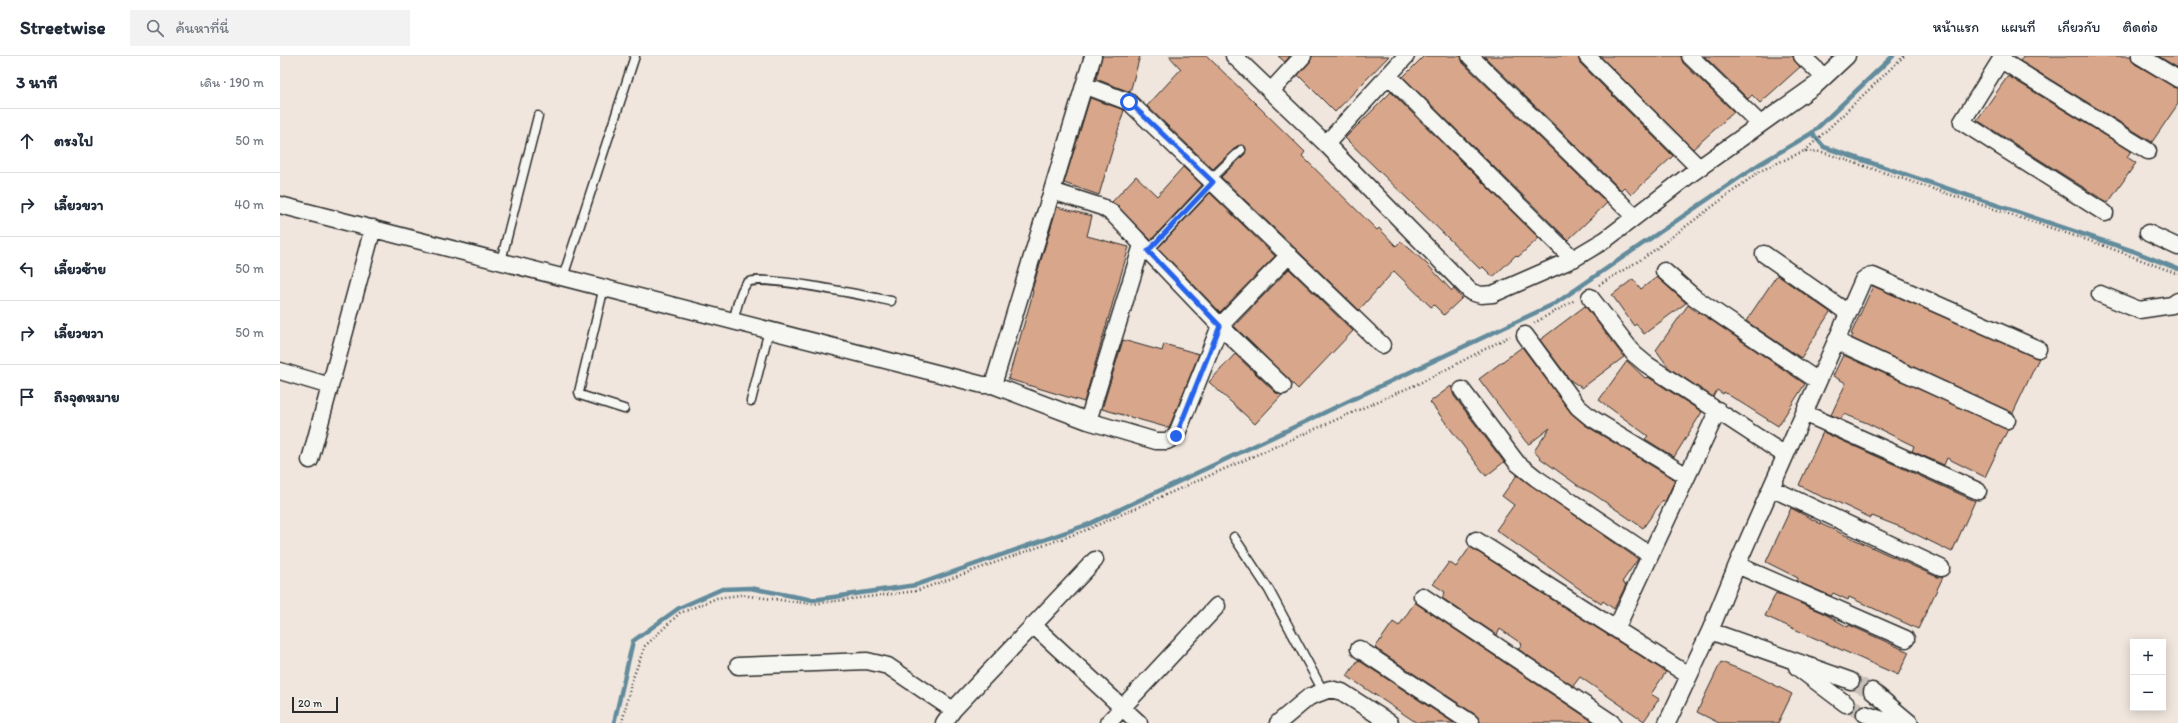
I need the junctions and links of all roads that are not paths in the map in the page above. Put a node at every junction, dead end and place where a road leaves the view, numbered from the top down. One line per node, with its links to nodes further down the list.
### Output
1 (635, 56): 38 (lane)
2 (1093, 56): 16 (street)
3 (1234, 56): 17 (street)
4 (1303, 56): 17 (street)
5 (1406, 56): 13 (street)
6 (1470, 56): 28 (street)
7 (1587, 56): 23 (street)
8 (1690, 56): 19 (street)
9 (1802, 56): 14 (street)
10 (1847, 56): 14 (street)
11 (2140, 56): 15 (street)
12 (2002, 58): 22 (street); 27 (street)
13 (1388, 75): 20 (street); 35 (street)
14 (1824, 77): 19 (street)
15 (2178, 79)
16 (1084, 85): 24 (street); 25 (street)
17 (1270, 91): 20 (street)
18 (538, 116): 36 (lane)
19 (1760, 124): 23 (street)
20 (1326, 144): 35 (street)
21 (1241, 150): 24 (lane)
22 (2148, 152)
23 (1699, 168): 28 (street)
24 (1212, 181): 32 (lane); 34 (street)
25 (1052, 191): 32 (street); 54 (street)
26 (280, 205): 29 (street)
27 (2105, 213)
28 (1634, 216): 35 (street)
29 (374, 228): 36 (street); 55 (street)
30 (2148, 233): 31 (street)
31 (2178, 247)
32 (1145, 248): 46 (street); 63 (street)
33 (1764, 254): 44 (street)
34 (1289, 255): 46 (street); 50 (street)
35 (1572, 259)
36 (501, 261): 38 (street)
37 (1664, 271): 53 (street)
38 (563, 277): 39 (street)
39 (604, 287): 45 (street); 59 (lane)
40 (1588, 294): 60 (street)
41 (2100, 294): 43 (street)
42 (891, 301): 45 (lane)
43 (2178, 301)
44 (1848, 313): 49 (street); 51 (street)
45 (733, 320): 47 (street)
46 (1220, 326): 56 (street); 63 (street)
47 (769, 330): 54 (street); 58 (lane)
48 (1523, 331): 66 (street)
49 (1836, 341): 53 (street); 62 (street)
50 (1382, 345)
51 (2038, 349)
52 (280, 371): 55 (street)
53 (1818, 381): 61 (street)
54 (993, 385): 63 (street)
55 (330, 386): 65 (street)
56 (1282, 386)
57 (1462, 390): 71 (street)
58 (751, 401)
59 (624, 409)
60 (1718, 410): 64 (street); 66 (street)
61 (1804, 413): 64 (street); 68 (street)
62 (2007, 420)
63 (1088, 421)
64 (1786, 455): 67 (street)
65 (310, 460)
66 (1687, 476): 71 (street)
67 (1771, 488): 73 (street); 74 (street)
68 (1978, 491)
69 (1234, 537): 86 (lane)
70 (1476, 540): 78 (street)
71 (1650, 555): 78 (street)
72 (1095, 560): 77 (street)
73 (1737, 565): 79 (street); 80 (street)
74 (1941, 568)
75 (1422, 596): 98 (street)
76 (1218, 606): 89 (street)
77 (1033, 625): 89 (street); 91 (street)
78 (1616, 629): 84 (street)
79 (1710, 631): 82 (street); 84 (street)
80 (1906, 639)
81 (1359, 649): 97 (street)
82 (1786, 659): 85 (street); 88 (street)
83 (738, 666): 91 (street)
84 (1688, 675): 92 (street)
85 (1851, 681)
86 (1323, 691): 95 (street); 96 (street)
87 (1872, 691): 100 (street)
88 (1846, 704)
89 (1122, 708): 93 (street); 94 (street)
90 (1864, 714): 99 (street)
91 (949, 717)
92 (1669, 722)
93 (1108, 723)
94 (1139, 723)
95 (1278, 723)
96 (1390, 723)
97 (1471, 723)
98 (1612, 723)
99 (1892, 723)
100 (1910, 723)

